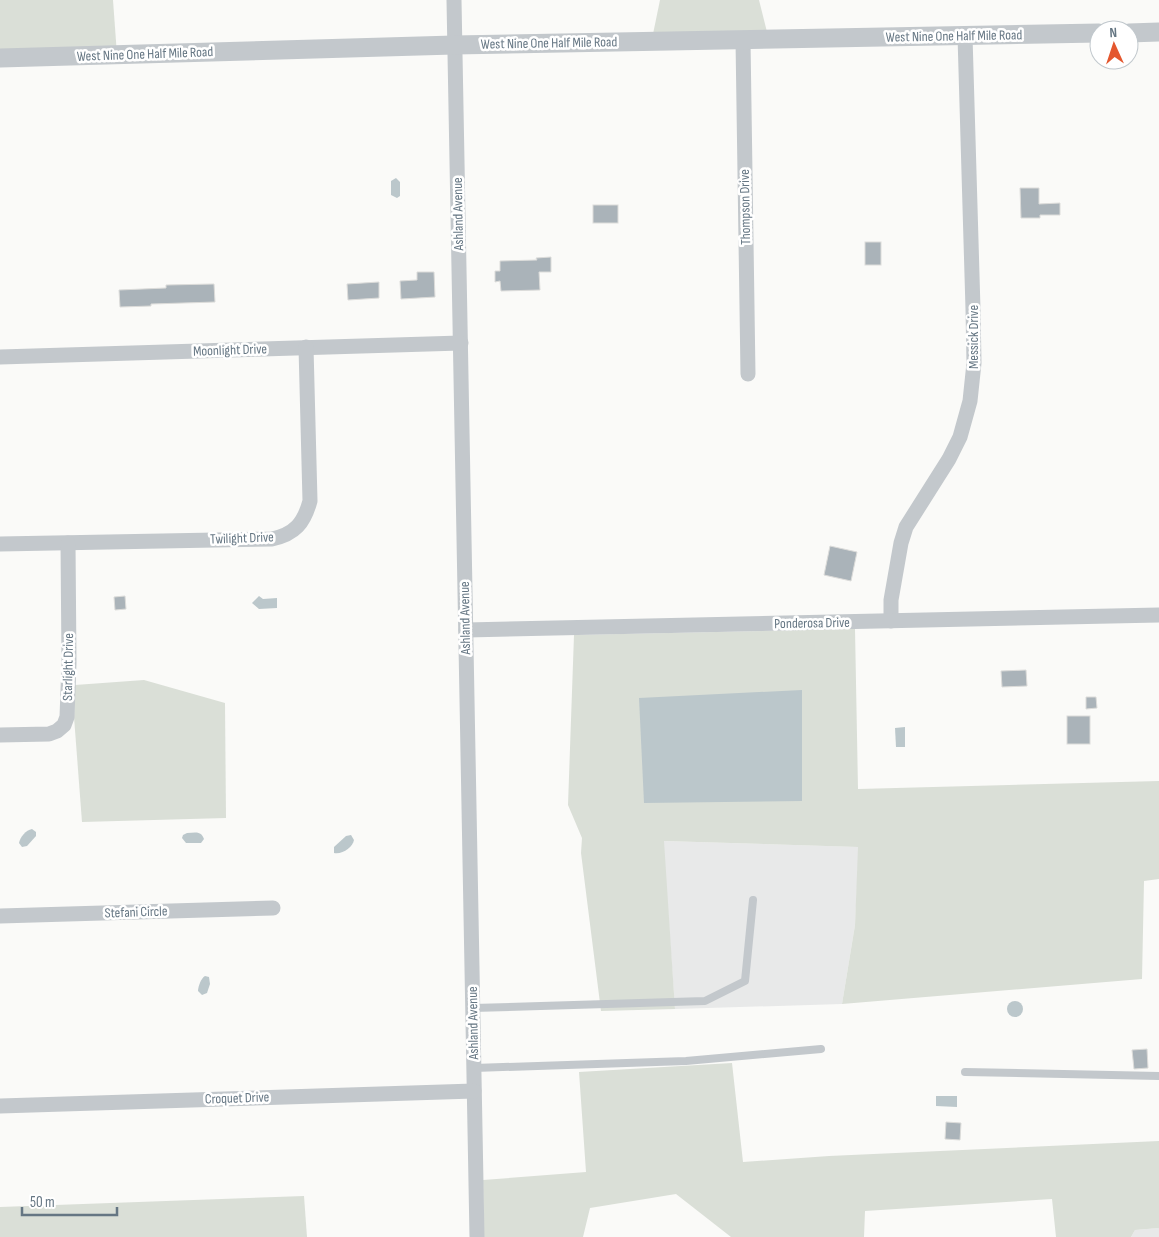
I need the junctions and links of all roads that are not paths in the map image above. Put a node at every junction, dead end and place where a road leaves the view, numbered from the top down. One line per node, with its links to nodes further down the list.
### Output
1 (454, 0): 7 (street, Ashland Avenue)
2 (1159, 32): 4 (street)
3 (1089, 33): 5 (street, West Nine One Half Mile Road)
4 (1139, 33)
5 (965, 36): 6 (street, West Nine One Half Mile Road); 16 (street, Messick Drive)
6 (742, 40): 7 (street, West Nine One Half Mile Road); 12 (street, Thompson Drive)
7 (454, 45): 8 (street, West Nine One Half Mile Road); 9 (street, Ashland Avenue)
8 (0, 58)
9 (461, 343): 10 (street, Moonlight Drive); 17 (street, Ashland Avenue)
10 (306, 348): 11 (street, Moonlight Drive); 13 (street, Twilight Drive)
11 (0, 357)
12 (748, 374)
13 (68, 543): 14 (street, Twilight Drive); 18 (street, Starlight Drive)
14 (0, 544)
15 (1159, 615): 16 (street, Ponderosa Drive)
16 (891, 621): 17 (street, Ponderosa Drive)
17 (466, 630): 22 (street, Ashland Avenue)
18 (0, 734)
19 (754, 900): 22 (lane)
20 (273, 908): 21 (street, Stefani Circle)
21 (0, 916)
22 (473, 1008): 24 (street, Ashland Avenue)
23 (821, 1049): 24 (lane)
24 (474, 1068): 27 (street, Ashland Avenue)
25 (964, 1072): 26 (lane)
26 (1159, 1076)
27 (474, 1091): 28 (street, Croquet Drive); 29 (street, Ashland Avenue)
28 (0, 1106)
29 (477, 1237)

